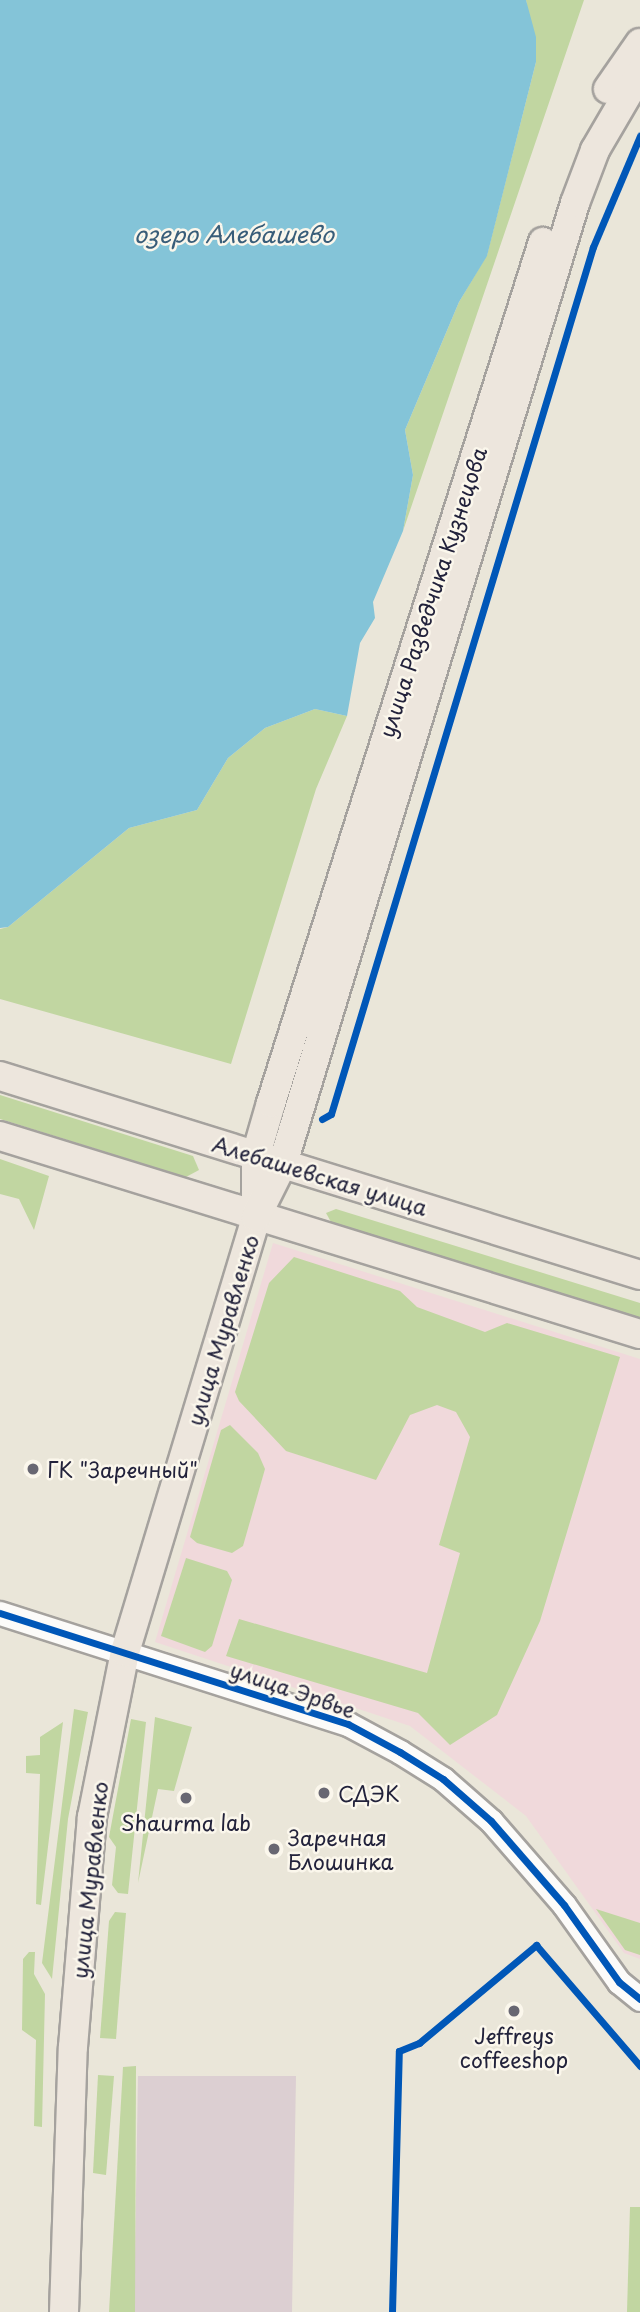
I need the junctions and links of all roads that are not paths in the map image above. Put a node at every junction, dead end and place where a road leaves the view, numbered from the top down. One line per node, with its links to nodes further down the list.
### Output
1 (640, 43): 5 (main road, улица Разведчика Кузнецова)
2 (640, 73): 6 (main road, улица Разведчика Кузнецова)
3 (0, 1076): 5 (main road, Алебашевская улица)
4 (0, 1136): 7 (main road)
5 (256, 1155): 6 (main road, Алебашевская улица); 7 (main road, улица Разведчика Кузнецова)
6 (283, 1164): 7 (main road, улица Разведчика Кузнецова); 8 (main road, Алебашевская улица)
7 (256, 1217): 9 (main road); 11 (main road, улица Муравленко)
8 (640, 1275)
9 (640, 1334)
10 (0, 1613): 11 (street, улица Эрвье)
11 (125, 1652): 12 (street, улица Эрвье); 13 (main road, улица Муравленко)
12 (640, 1999)
13 (64, 2312)

